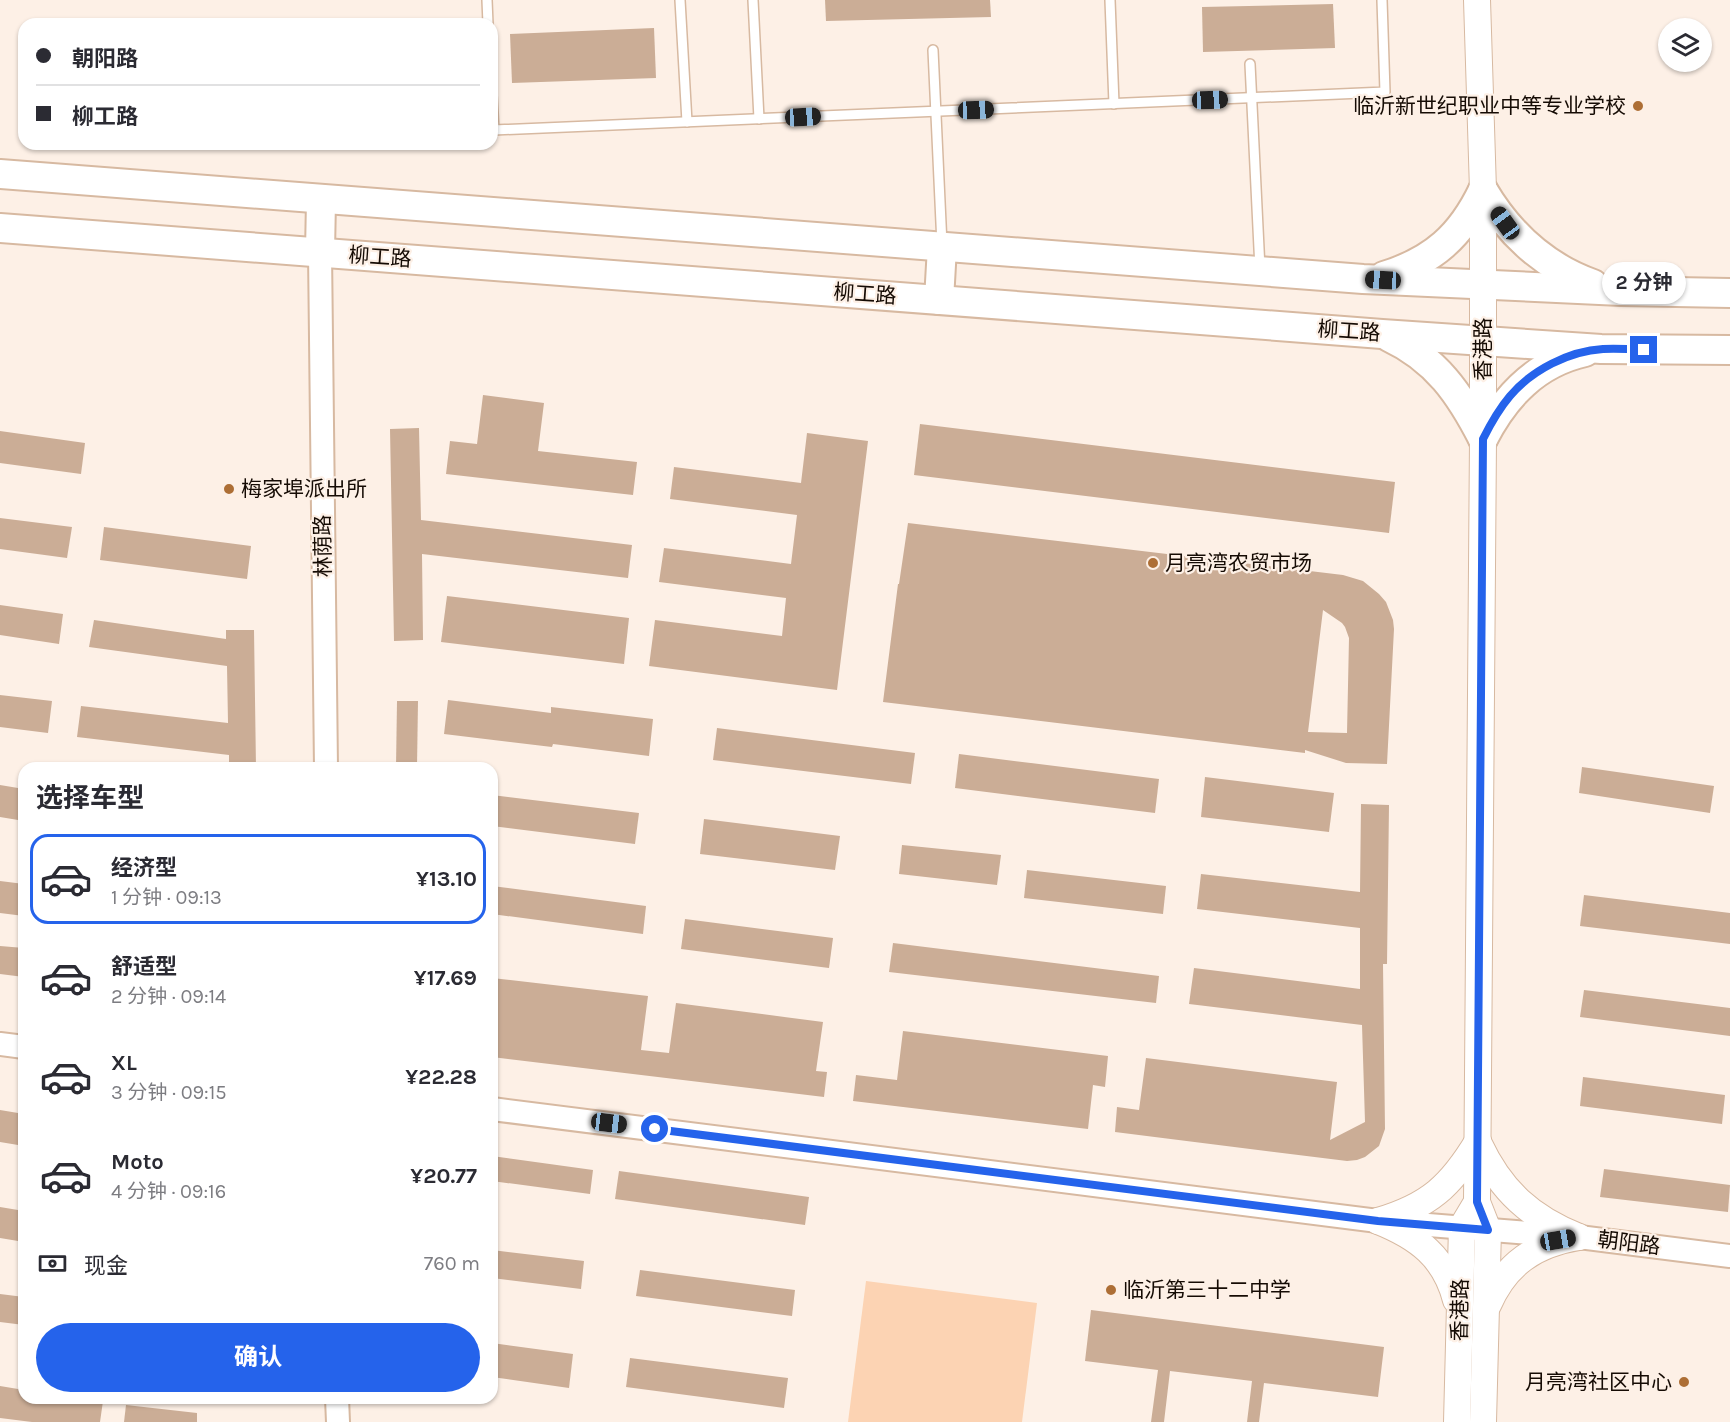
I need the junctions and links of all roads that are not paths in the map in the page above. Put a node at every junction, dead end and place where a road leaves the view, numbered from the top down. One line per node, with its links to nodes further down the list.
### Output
1 (487, 0): 7 (lane)
2 (680, 0): 14 (lane)
3 (753, 0): 13 (lane)
4 (1110, 0): 11 (lane)
5 (1382, 0): 10 (lane)
6 (1477, 0): 17 (main road, 香港路)
7 (488, 18)
8 (933, 50): 12 (lane)
9 (1250, 64): 10 (lane)
10 (1252, 98): 11 (lane); 22 (lane)
11 (1114, 104): 12 (lane)
12 (936, 111): 13 (lane); 20 (lane)
13 (759, 119): 14 (lane)
14 (687, 122): 15 (lane)
15 (498, 130)
16 (0, 174): 18 (main road)
17 (1483, 190): 23 (main road); 24 (main road, 香港路); 25 (main road)
18 (321, 200): 20 (main road); 21 (main road)
19 (0, 228): 21 (main road, 柳工路)
20 (942, 247): 22 (main road); 27 (main road)
21 (320, 252): 27 (main road, 柳工路); 33 (street, 林荫路)
22 (1260, 271): 23 (main road)
23 (1363, 279): 24 (main road)
24 (1483, 285): 25 (main road); 29 (main road, 香港路)
25 (1621, 291): 26 (main road)
26 (1730, 293)
27 (939, 300): 28 (main road, 柳工路)
28 (1382, 334): 29 (main road, 柳工路); 32 (main road)
29 (1483, 341): 30 (main road, 柳工路); 32 (main road, 香港路)
30 (1601, 349): 31 (main road, 柳工路); 32 (main road)
31 (1730, 350)
32 (1483, 439): 37 (main road, 香港路)
33 (326, 762)
34 (0, 1044): 35 (street)
35 (18, 1046)
36 (498, 1110): 39 (street, 朝阳路)
37 (1478, 1140): 38 (main road, 香港路); 39 (main road); 42 (main road)
38 (1477, 1202): 40 (main road, 香港路); 41 (main road, 香港路)
39 (1378, 1221): 40 (street, 朝阳路); 44 (main road)
40 (1462, 1227): 41 (street, 朝阳路); 44 (main road, 香港路)
41 (1488, 1230): 42 (street, 朝阳路); 45 (main road, 香港路)
42 (1579, 1237): 43 (street, 朝阳路); 45 (main road)
43 (1730, 1256)
44 (1459, 1312): 48 (main road, 香港路)
45 (1485, 1312): 49 (main road, 香港路)
46 (337, 1404): 47 (street)
47 (338, 1422)
48 (1457, 1422)
49 (1483, 1422)

